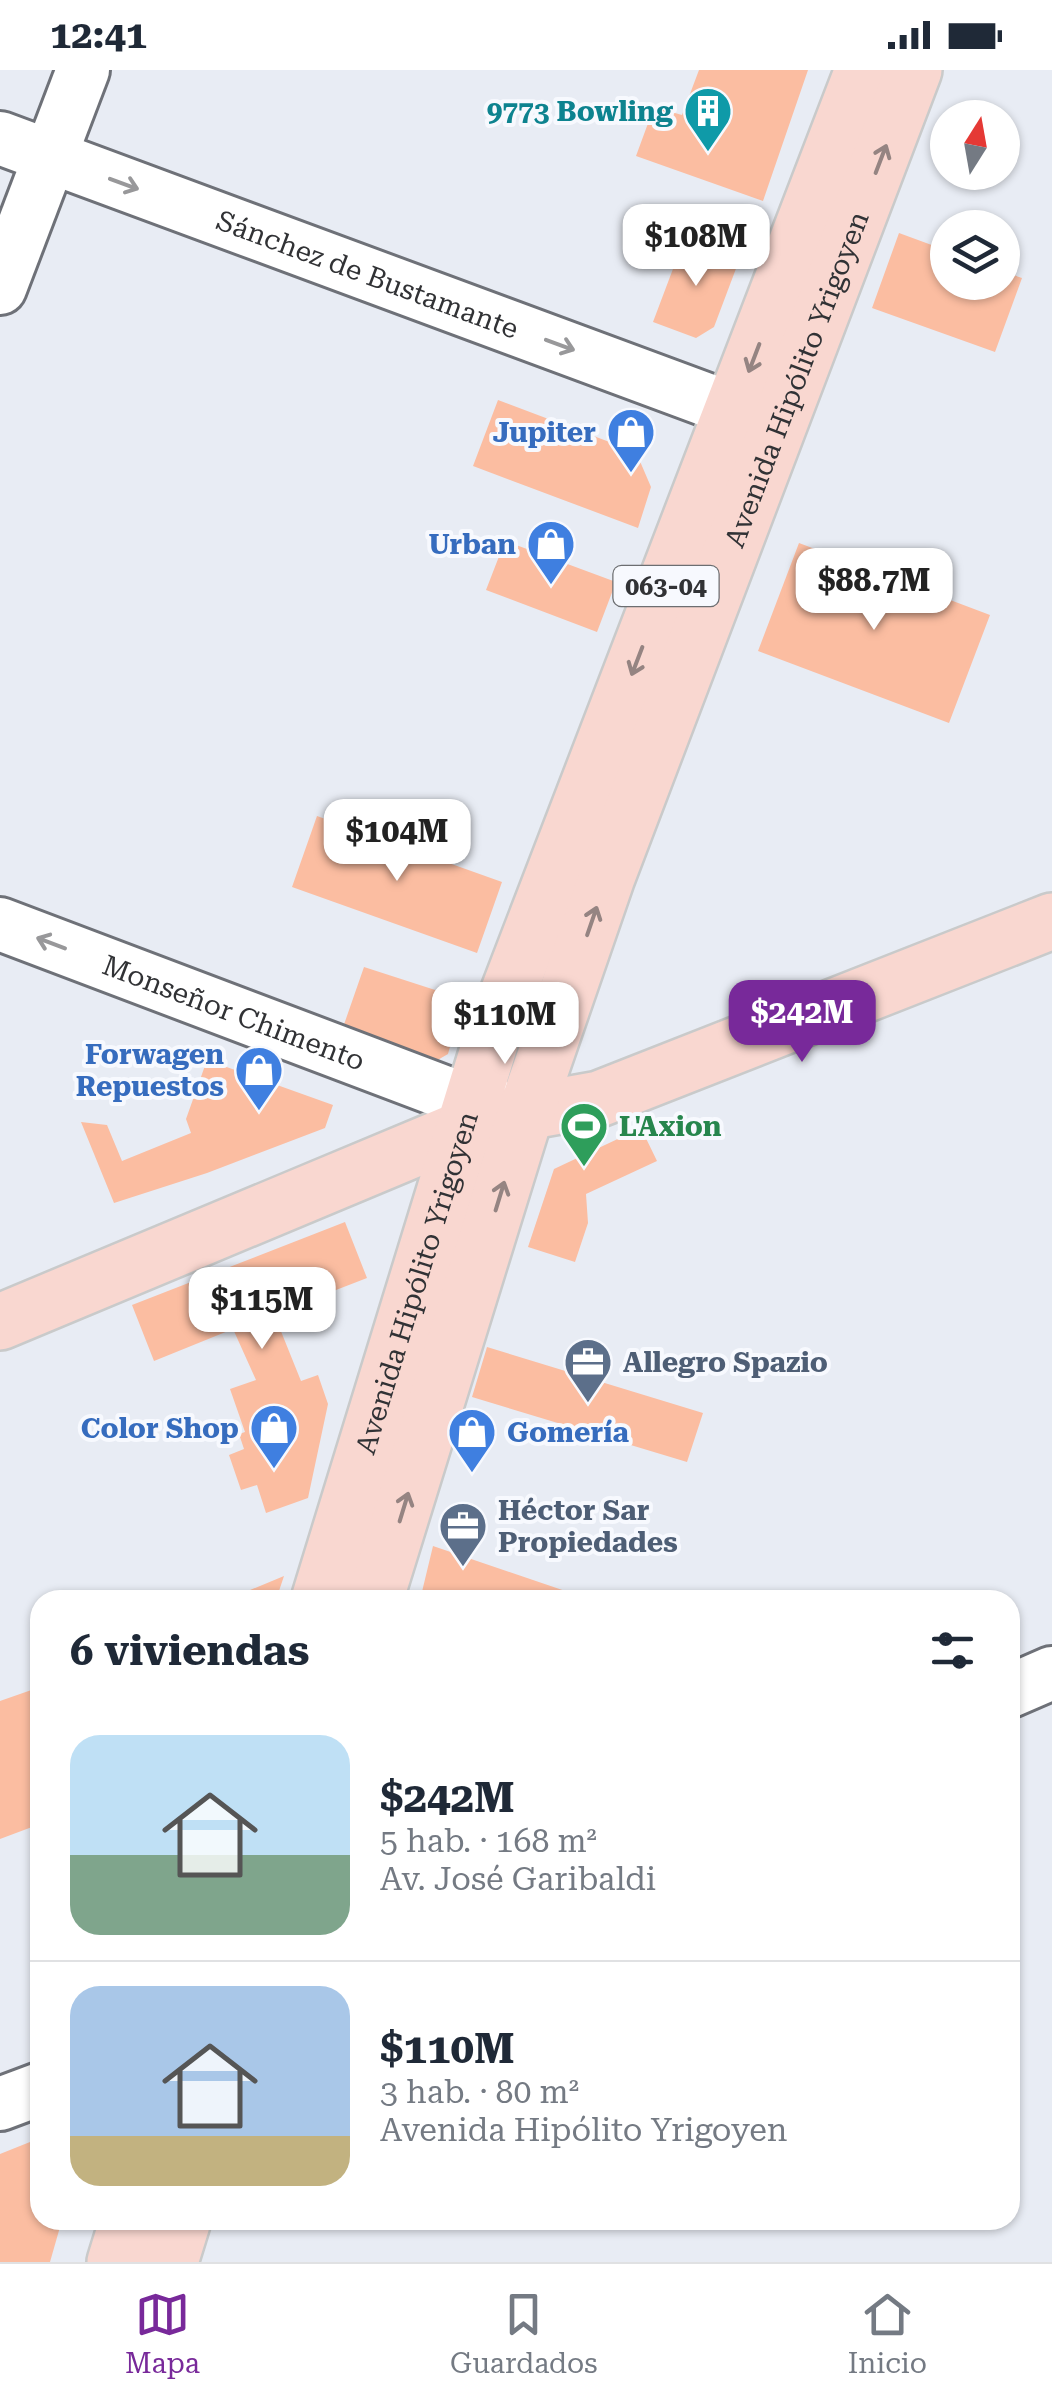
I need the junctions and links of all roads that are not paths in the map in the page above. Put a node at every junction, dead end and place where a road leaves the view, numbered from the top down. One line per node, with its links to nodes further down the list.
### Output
1 (82, 70): 5 (street)
2 (863, 70): 7 (main road, Avenida Hipólito Yrigoyen / 063-04, one-way to 7)
3 (914, 70): 10 (main road, Avenida Hipólito Yrigoyen / 063-04, one-way to 3)
4 (0, 138): 5 (street, Sánchez de Bustamante)
5 (50, 157): 6 (street); 7 (street, Sánchez de Bustamante, one-way to 7)
6 (0, 288)
7 (734, 410): 11 (main road, Avenida Hipólito Yrigoyen / 063-04, one-way to 11)
8 (1052, 921): 10 (main road)
9 (0, 924): 11 (street, Monseñor Chimento, one-way to 9)
10 (526, 1112): 11 (main road); 14 (main road, Avenida Hipólito Yrigoyen / 063-04, one-way to 10)
11 (466, 1116): 12 (main road); 13 (main road, Avenida Hipólito Yrigoyen / 063-04)
12 (0, 1322)
13 (323, 1590)
14 (378, 1590)
15 (1052, 1673): 16 (street)
16 (1020, 1687)
17 (30, 2093): 18 (street)
18 (0, 2104)
19 (125, 2230): 21 (main road)
20 (180, 2230): 22 (main road)
21 (114, 2262)
22 (170, 2262)

